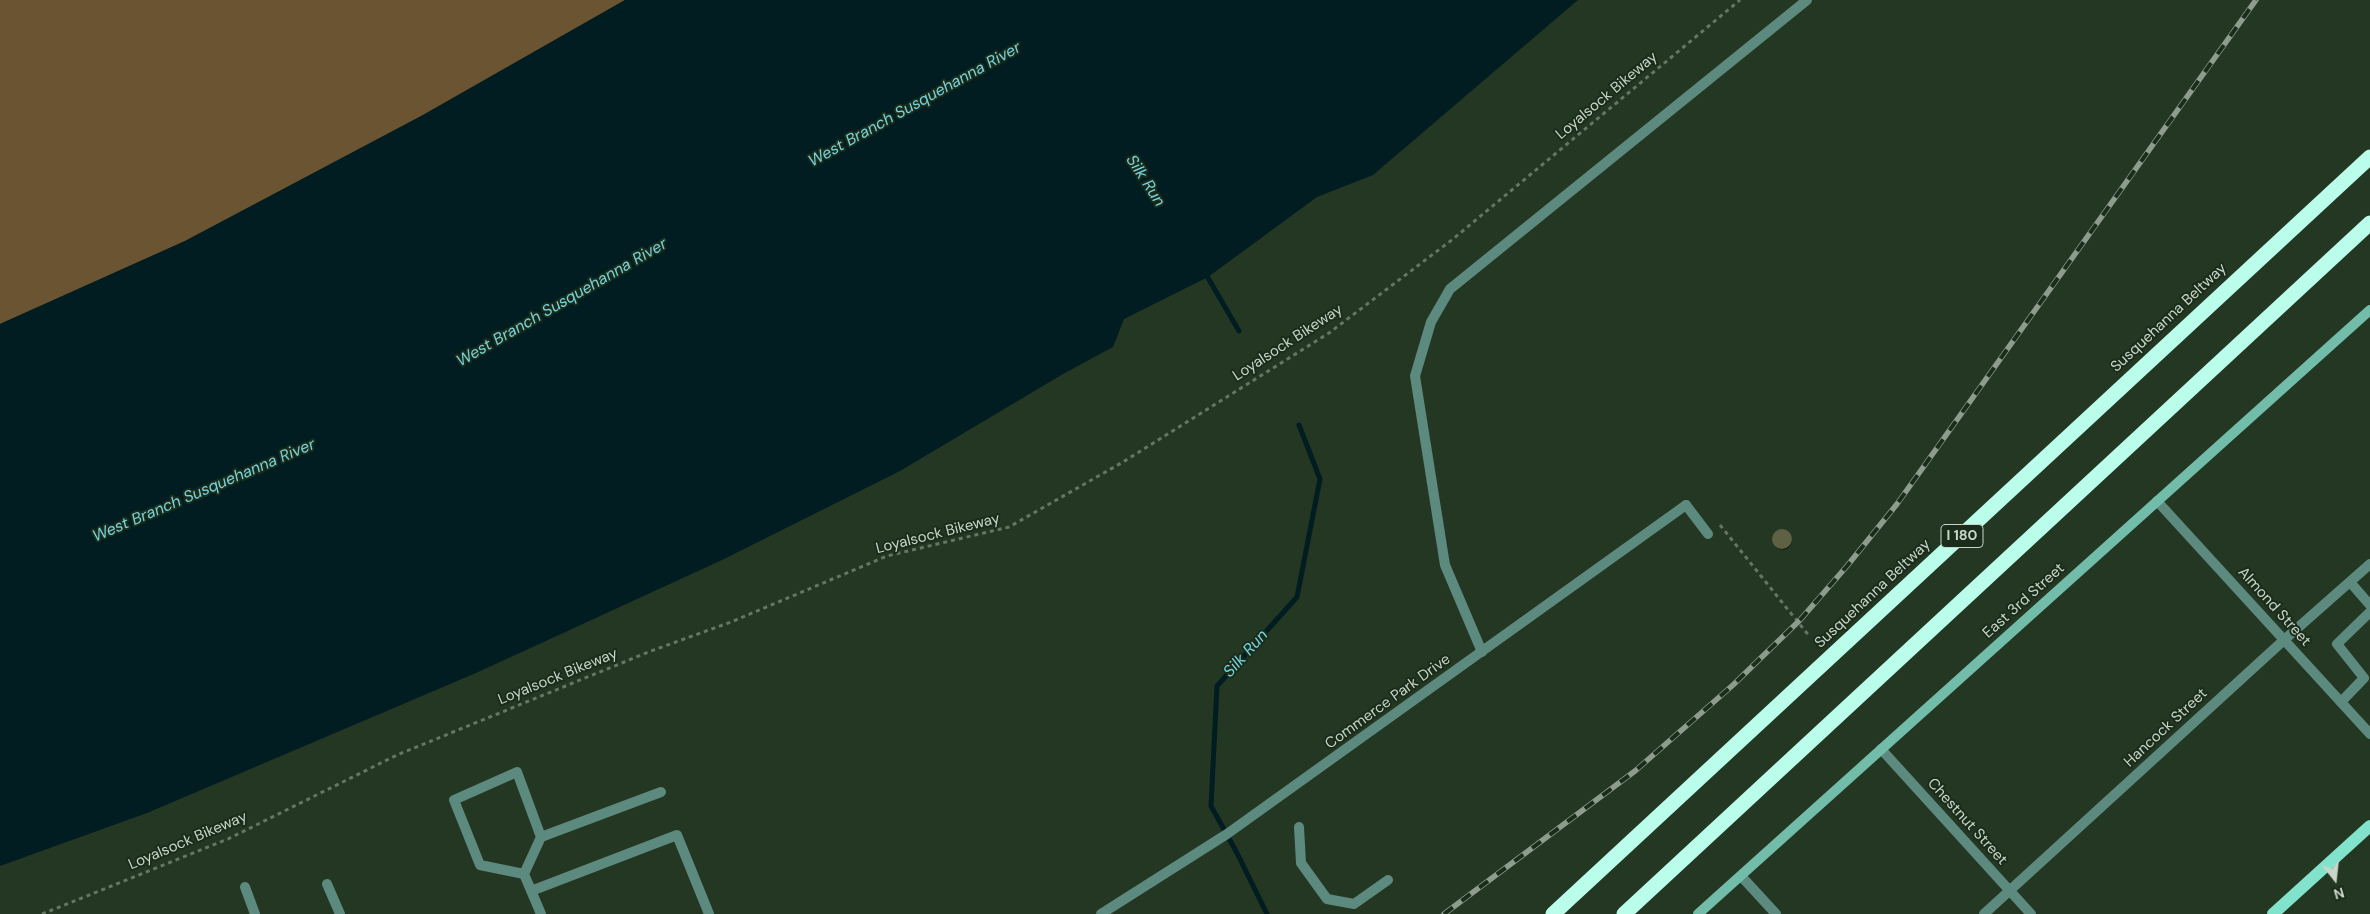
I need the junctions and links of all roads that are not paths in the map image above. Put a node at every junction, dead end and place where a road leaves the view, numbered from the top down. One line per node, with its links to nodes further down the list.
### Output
1 (1807, 0): 12 (street)
2 (2370, 157): 32 (highway, Susquehanna Beltway / I 180)
3 (2370, 224): 33 (highway)
4 (2370, 310): 5 (main road, East 3rd Street)
5 (2157, 501): 11 (street, Almond Street); 15 (main road, East 3rd Street)
6 (1708, 534): 12 (street, Commerce Park Drive)
7 (2370, 564): 8 (street, Hancock Street)
8 (2350, 582): 9 (street); 11 (street, Hancock Street)
9 (2370, 606)
10 (2370, 612): 13 (street)
11 (2284, 640): 13 (street, Almond Street); 25 (street, Hancock Street)
12 (1482, 652): 31 (street, Commerce Park Drive)
13 (2341, 702): 14 (street, Almond Street)
14 (2370, 734)
15 (1881, 749): 21 (main road, East 3rd Street); 25 (street, Chestnut Street)
16 (661, 792): 19 (street)
17 (2370, 826): 38 (main road)
18 (1299, 827): 22 (street)
19 (541, 837): 20 (street); 20 (street)
20 (524, 874): 26 (street)
21 (1741, 876): 34 (main road, East 3rd Street); 35 (street)
22 (1388, 880)
23 (326, 884): 28 (street)
24 (245, 887): 27 (street)
25 (2009, 890): 36 (street, Hancock Street); 37 (street, Chestnut Street)
26 (531, 891): 29 (street); 30 (street)
27 (255, 914)
28 (340, 914)
29 (541, 914)
30 (709, 914)
31 (1100, 914)
32 (1553, 914)
33 (1624, 914)
34 (1698, 914)
35 (1776, 914)
36 (1984, 914)
37 (2031, 914)
38 (2273, 914)

